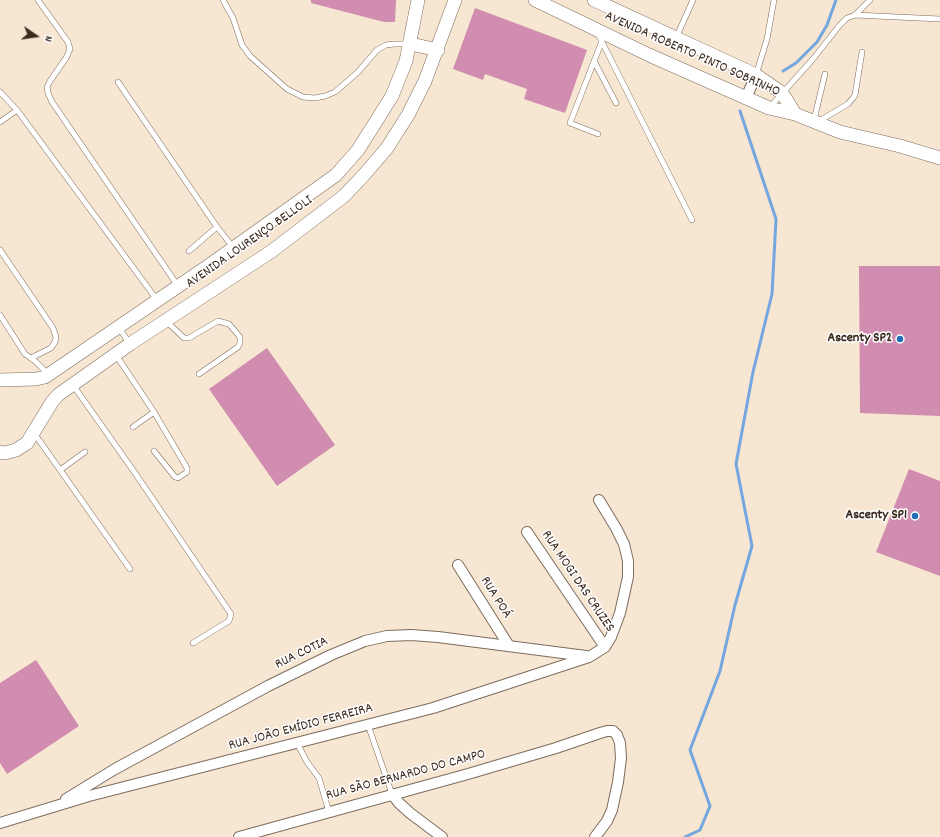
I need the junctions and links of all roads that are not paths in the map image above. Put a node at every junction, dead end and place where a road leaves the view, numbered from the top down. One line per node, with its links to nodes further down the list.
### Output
1 (38, 0): 37 (lane)
2 (223, 0): 14 (lane)
3 (418, 0): 14 (street, AVENIDA LOURENÇO BELLOLI)
4 (455, 0): 15 (street, AVENIDA LOURENÇO BELLOLI)
5 (535, 0): 12 (street, AVENIDA ROBERTO PINTO SOBRINHO)
6 (594, 0): 13 (street, AVENIDA ROBERTO PINTO SOBRINHO)
7 (693, 0): 13 (lane)
8 (774, 0): 19 (lane)
9 (870, 0): 10 (lane)
10 (855, 15): 11 (lane); 22 (lane)
11 (940, 19)
12 (599, 35): 17 (lane); 23 (street, AVENIDA ROBERTO PINTO SOBRINHO); 32 (lane)
13 (676, 38): 19 (street, AVENIDA ROBERTO PINTO SOBRINHO)
14 (411, 44): 15 (street); 34 (street, AVENIDA LOURENÇO BELLOLI)
15 (438, 50): 40 (street, AVENIDA LOURENÇO BELLOLI)
16 (862, 52): 29 (lane)
17 (594, 61): 24 (lane); 30 (lane)
18 (825, 74): 29 (lane)
19 (756, 75): 22 (street, AVENIDA ROBERTO PINTO SOBRINHO); 23 (street)
20 (118, 82): 33 (lane)
21 (0, 92): 26 (lane)
22 (782, 93): 25 (lane); 27 (street, AVENIDA ROBERTO PINTO SOBRINHO)
23 (746, 98): 25 (street, AVENIDA ROBERTO PINTO SOBRINHO)
24 (616, 103)
25 (769, 108): 27 (street, AVENIDA ROBERTO PINTO SOBRINHO)
26 (17, 110): 28 (lane); 38 (lane)
27 (795, 114): 29 (street, AVENIDA ROBERTO PINTO SOBRINHO)
28 (0, 122)
29 (815, 123): 31 (street, AVENIDA ROBERTO PINTO SOBRINHO)
30 (598, 134)
31 (940, 158)
32 (692, 220)
33 (217, 227): 34 (lane); 36 (lane)
34 (234, 248): 37 (street, AVENIDA LOURENÇO BELLOLI)
35 (0, 250): 44 (lane)
36 (188, 251)
37 (178, 286): 38 (street, AVENIDA LOURENÇO BELLOLI)
38 (157, 300): 41 (street, AVENIDA LOURENÇO BELLOLI)
39 (0, 315): 44 (lane)
40 (165, 321): 42 (street, AVENIDA LOURENÇO BELLOLI); 45 (lane)
41 (118, 327): 42 (lane); 46 (street, AVENIDA LOURENÇO BELLOLI)
42 (130, 344): 43 (street, AVENIDA LOURENÇO BELLOLI)
43 (115, 354): 48 (street, AVENIDA LOURENÇO BELLOLI); 49 (lane)
44 (31, 358): 46 (lane)
45 (199, 374)
46 (48, 375): 47 (street, AVENIDA LOURENÇO BELLOLI)
47 (0, 380)
48 (73, 384): 51 (street, AVENIDA LOURENÇO BELLOLI); 60 (lane)
49 (154, 412): 50 (lane); 52 (lane)
50 (133, 427)
51 (34, 432): 53 (street, AVENIDA LOURENÇO BELLOLI); 55 (lane)
52 (154, 451)
53 (0, 452)
54 (85, 452): 55 (lane)
55 (60, 470): 59 (lane)
56 (599, 500): 62 (street)
57 (527, 532): 62 (street, RUA MOGI DAS CRUZES)
58 (458, 565): 61 (street, RUA POÁ)
59 (130, 569)
60 (193, 643)
61 (509, 646): 63 (street, RUA COTIA); 67 (street, RUA COTIA)
62 (605, 647): 63 (street, RUA JOÃO EMÍDIO FERREIRA)
63 (589, 657): 64 (street, RUA JOÃO EMÍDIO FERREIRA)
64 (368, 725): 65 (street, RUA JOÃO EMÍDIO FERREIRA); 66 (lane)
65 (297, 743): 67 (street, RUA JOÃO EMÍDIO FERREIRA); 68 (lane)
66 (392, 794): 68 (street, RUA SÃO BERNARDO DO CAMPO); 71 (street); 72 (street, RUA SÃO BERNARDO DO CAMPO)
67 (56, 806): 69 (street, RUA JOÃO EMÍDIO FERREIRA)
68 (329, 812): 70 (street, RUA SÃO BERNARDO DO CAMPO)
69 (0, 823)
70 (240, 837)
71 (442, 837)
72 (595, 837)

